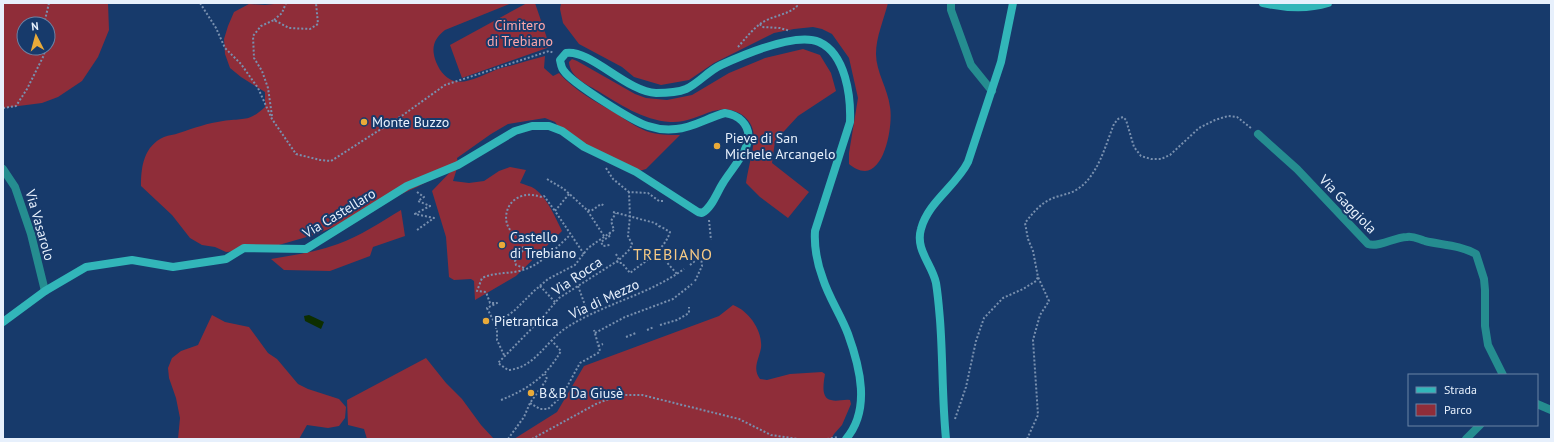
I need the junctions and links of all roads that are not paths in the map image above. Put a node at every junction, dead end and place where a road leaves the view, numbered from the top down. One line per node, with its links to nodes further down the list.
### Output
1 (951, 3): 5 (street)
2 (1013, 3): 5 (street)
3 (1263, 3): 4 (street)
4 (1328, 3)
5 (992, 91): 15 (street)
6 (1258, 134): 10 (street, Via Gaggiola)
7 (3, 169): 8 (street, Via Vasarolo)
8 (45, 291): 9 (street, Via Castellaro); 14 (street, Via Castellaro)
9 (3, 322)
10 (1502, 374)
11 (1538, 404): 12 (street)
12 (1551, 410)
13 (1479, 426): 16 (street)
14 (846, 439)
15 (946, 439)
16 (1466, 439)

